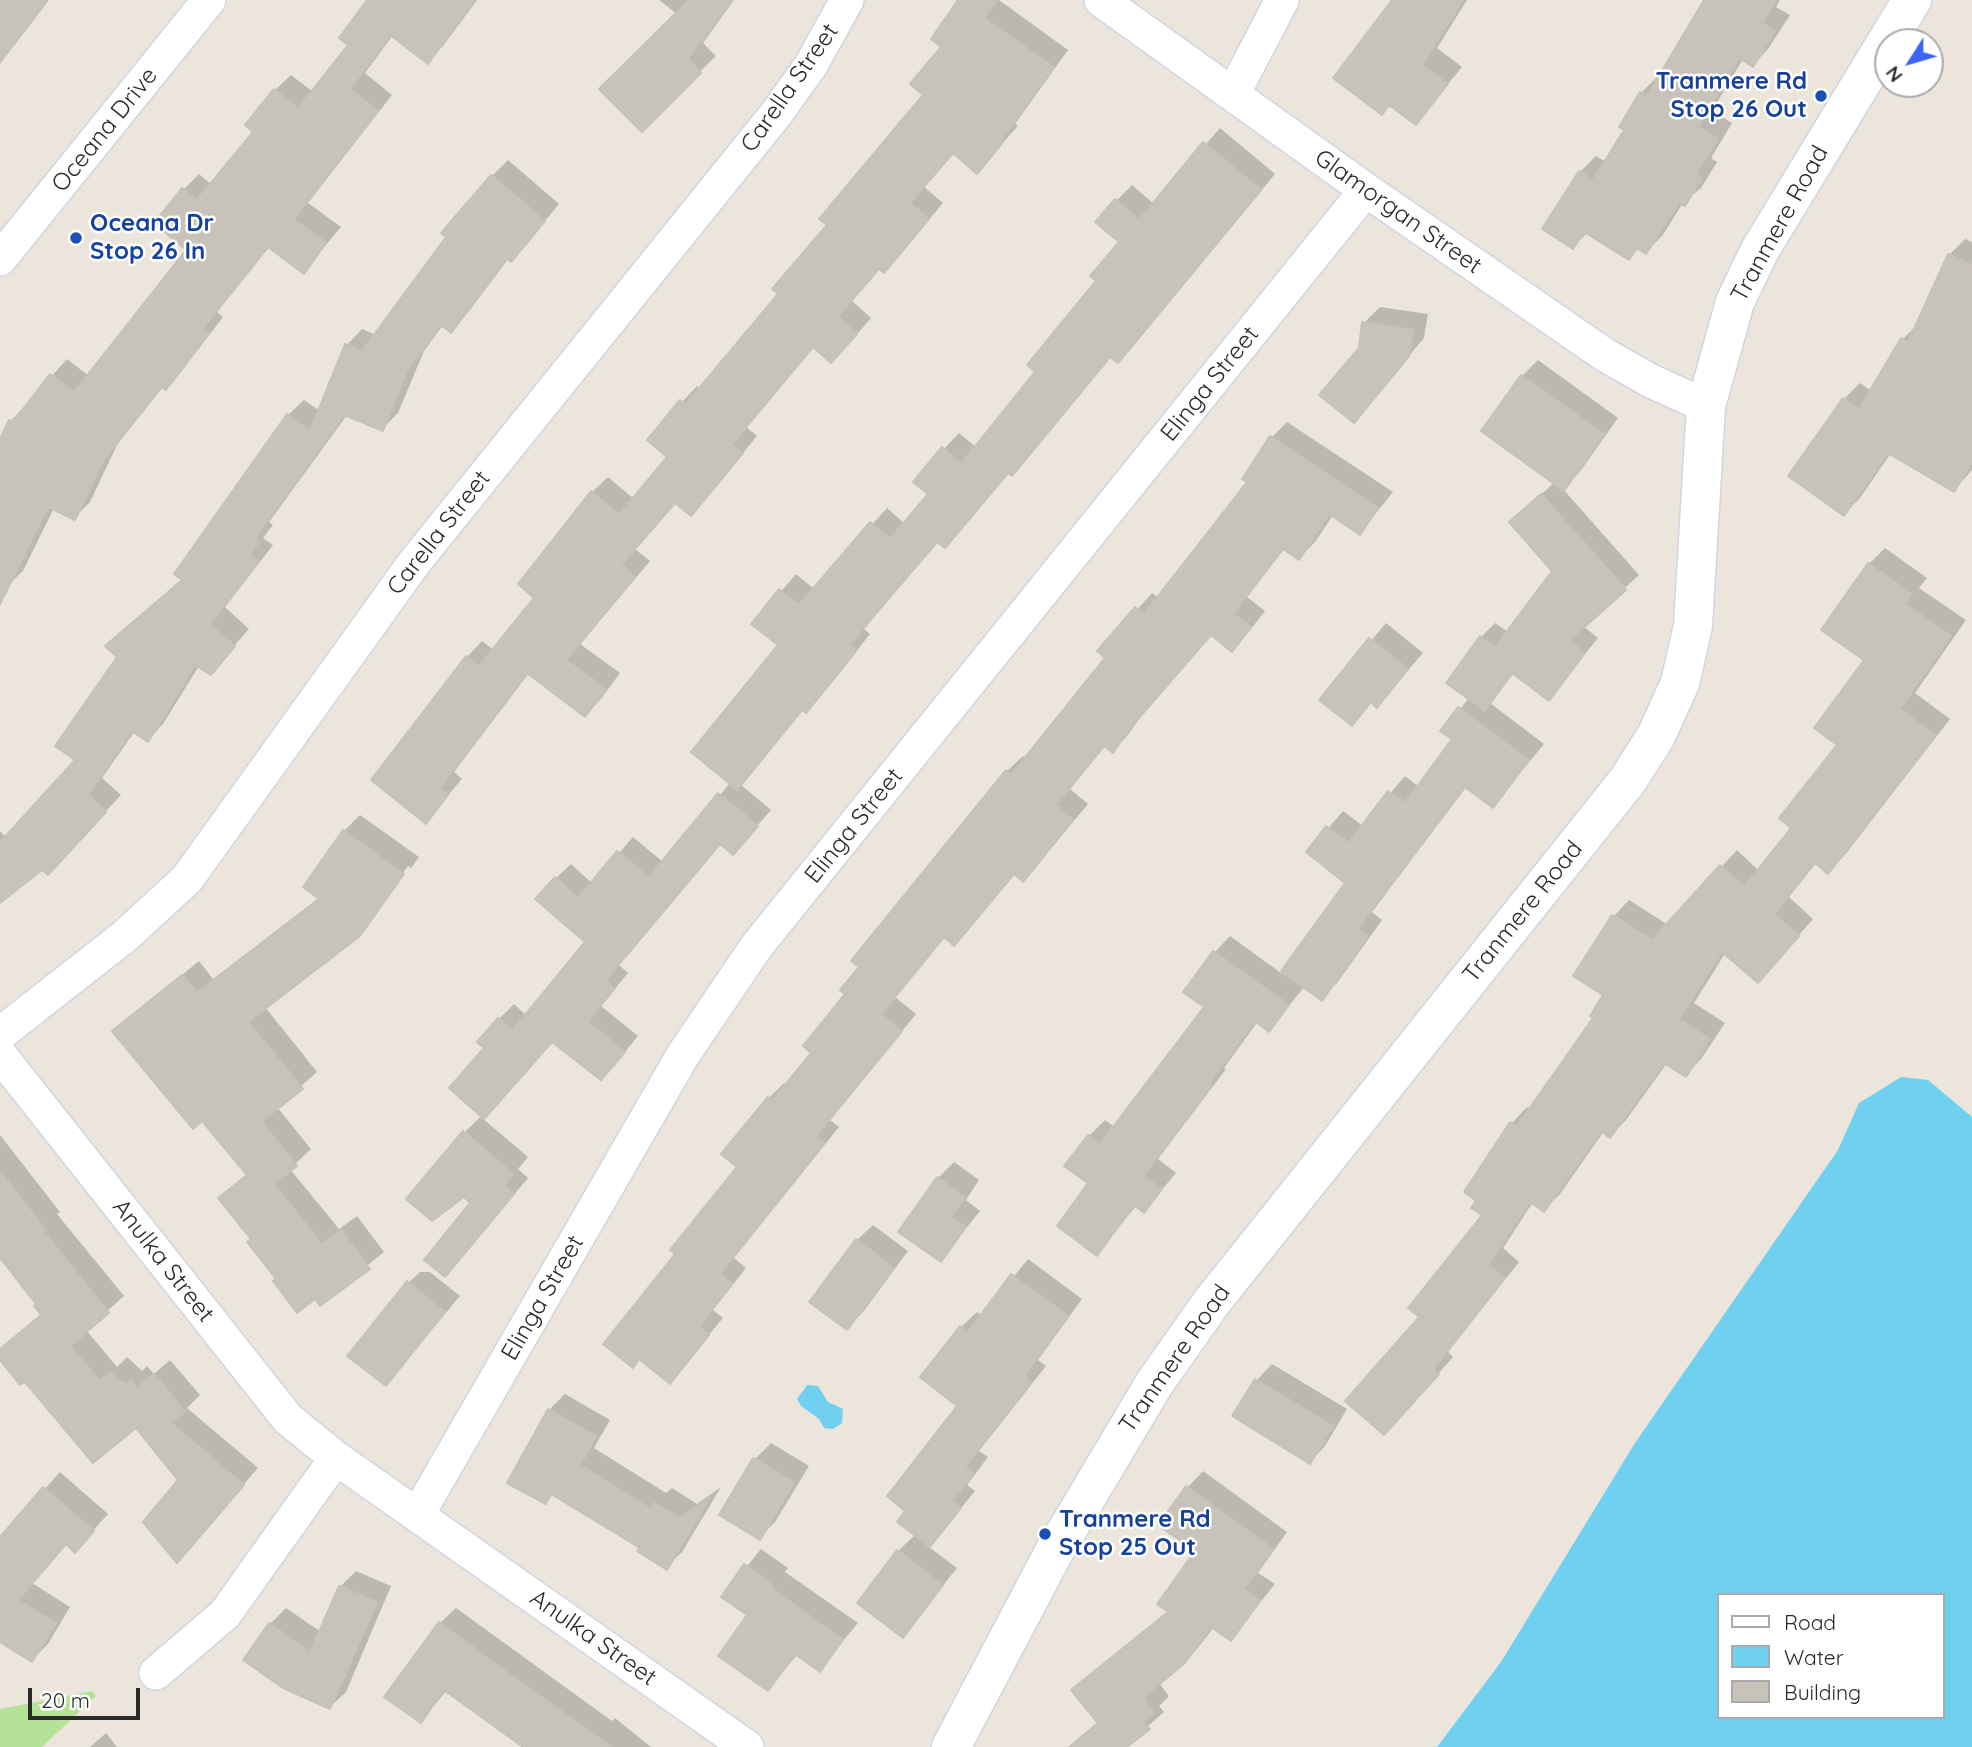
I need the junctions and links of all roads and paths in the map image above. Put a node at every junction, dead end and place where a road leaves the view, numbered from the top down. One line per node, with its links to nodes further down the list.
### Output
1 (209, 0): 8 (street, Oceana Drive)
2 (847, 0): 10 (street, Carella Street)
3 (1101, 0): 6 (street, Glamorgan Street)
4 (1282, 0): 6 (street)
5 (1912, 0): 9 (street, Tranmere Road)
6 (1233, 94): 7 (street, Glamorgan Street)
7 (1366, 190): 9 (street, Glamorgan Street); 13 (street, Elinga Street)
8 (0, 259)
9 (1706, 406): 16 (street, Tranmere Road)
10 (0, 1034)
11 (0, 1055): 12 (street, Anulka Street)
12 (335, 1458): 13 (street, Anulka Street); 14 (street)
13 (418, 1514): 15 (street, Anulka Street)
14 (156, 1672)
15 (747, 1747)
16 (951, 1747)

